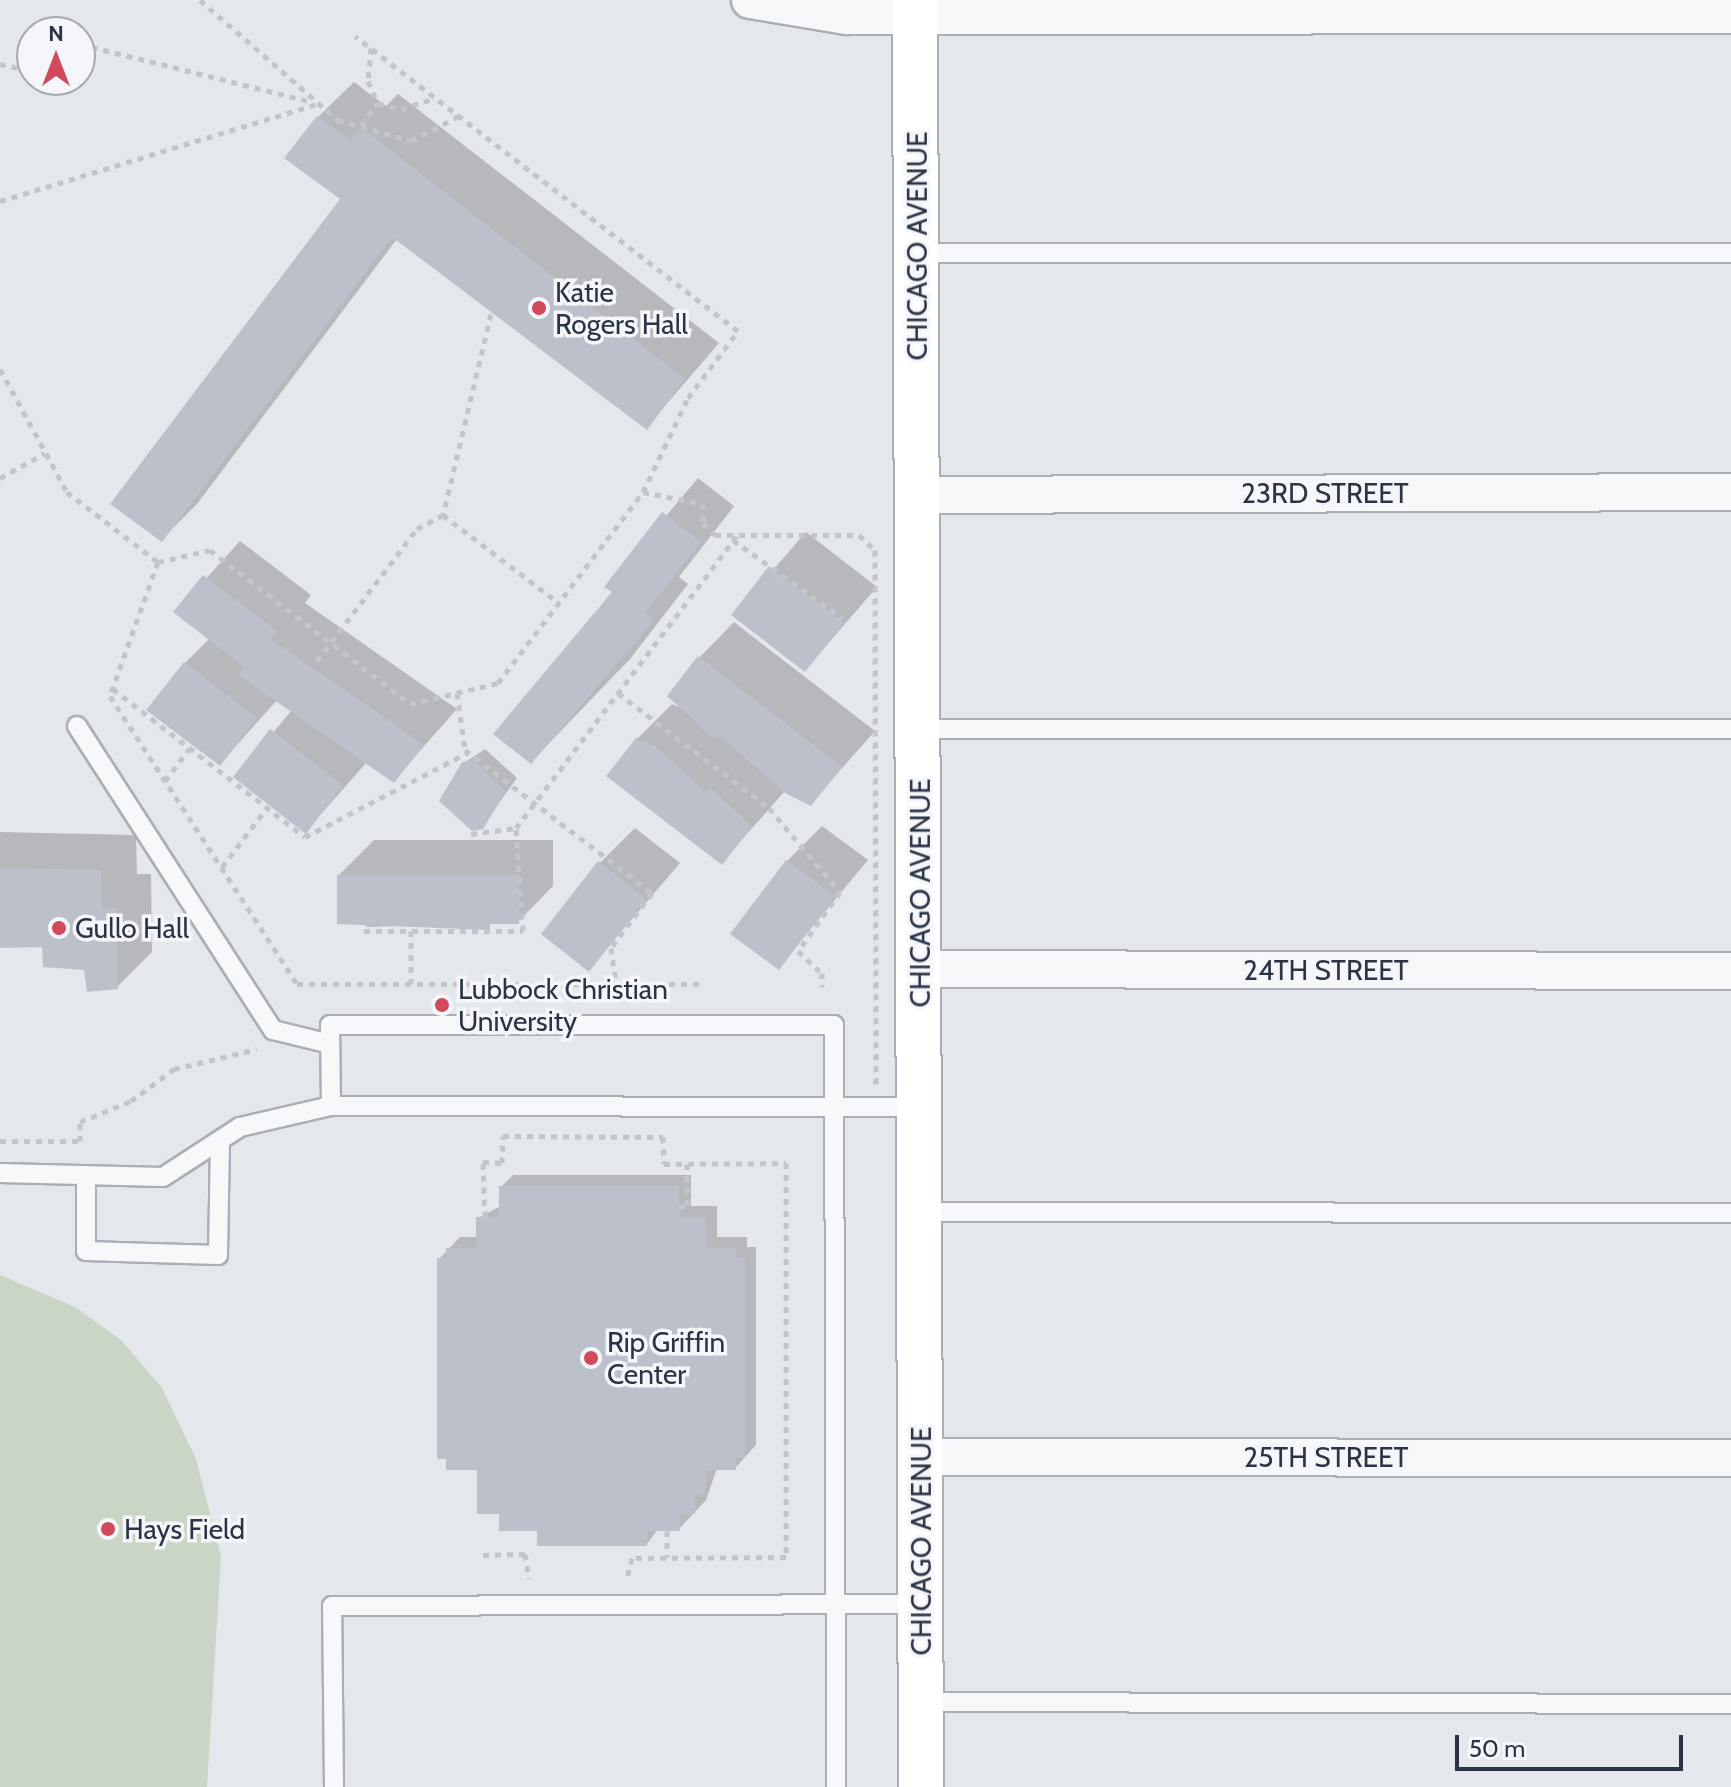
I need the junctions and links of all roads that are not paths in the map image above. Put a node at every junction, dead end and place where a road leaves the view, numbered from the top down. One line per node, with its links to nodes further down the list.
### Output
1 (750, 0): 2 (street)
2 (915, 8): 3 (street); 4 (street, CHICAGO AVENUE)
3 (1731, 15)
4 (918, 253): 5 (lane); 7 (street, CHICAGO AVENUE)
5 (1731, 253)
6 (1731, 492): 7 (street, 23RD STREET)
7 (918, 495): 9 (street, CHICAGO AVENUE)
8 (77, 726): 13 (lane)
9 (919, 729): 10 (lane); 11 (street, CHICAGO AVENUE)
10 (1731, 729)
11 (920, 969): 12 (street, 24TH STREET); 16 (street, CHICAGO AVENUE)
12 (1731, 971)
13 (330, 1044): 14 (lane); 15 (lane)
14 (331, 1106): 15 (lane); 17 (lane)
15 (833, 1107): 16 (lane); 24 (lane)
16 (920, 1107): 20 (street, CHICAGO AVENUE)
17 (220, 1140): 19 (lane); 19 (lane)
18 (0, 1173): 19 (lane)
19 (86, 1175)
20 (920, 1212): 21 (lane); 22 (street, CHICAGO AVENUE)
21 (1731, 1213)
22 (921, 1457): 23 (street, 25TH STREET); 25 (street, CHICAGO AVENUE)
23 (1731, 1458)
24 (834, 1604): 25 (lane); 28 (lane); 29 (lane)
25 (922, 1604): 26 (street, CHICAGO AVENUE)
26 (921, 1702): 27 (lane); 30 (street, CHICAGO AVENUE)
27 (1731, 1704)
28 (334, 1787)
29 (836, 1787)
30 (921, 1787)

